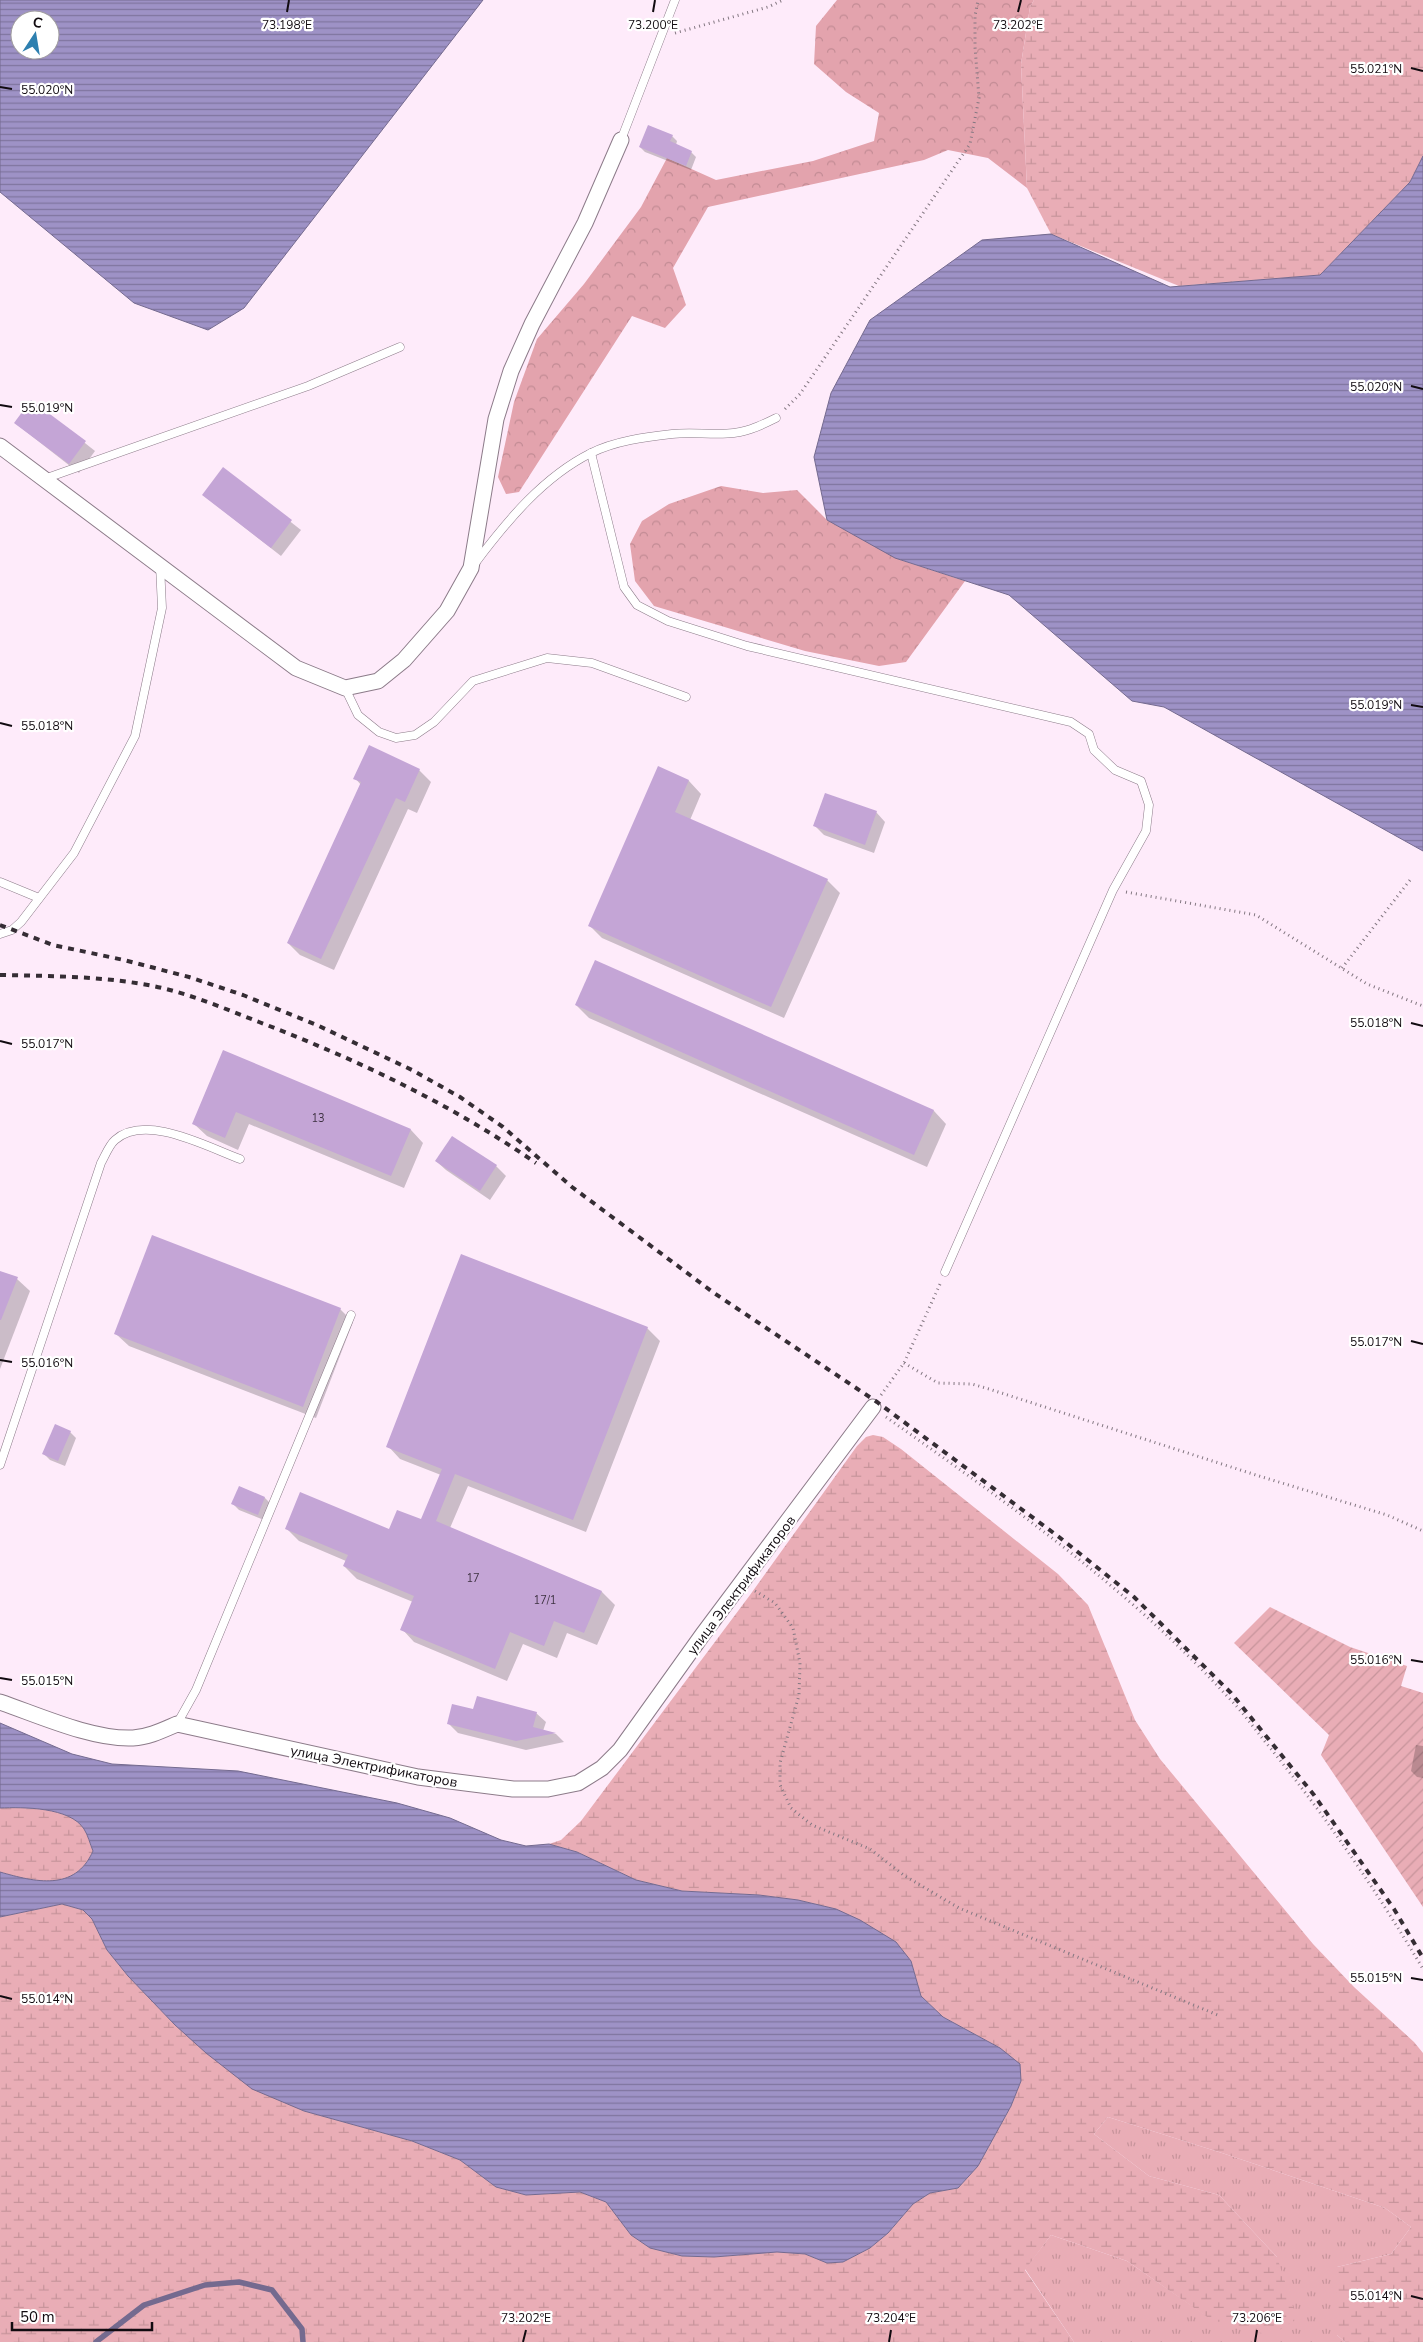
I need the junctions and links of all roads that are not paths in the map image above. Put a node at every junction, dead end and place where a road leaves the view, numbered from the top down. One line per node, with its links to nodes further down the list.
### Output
1 (676, 0): 2 (lane)
2 (621, 140): 9 (street)
3 (400, 347): 7 (lane)
4 (776, 418): 6 (lane)
5 (0, 446): 7 (street)
6 (591, 453): 9 (lane); 16 (lane)
7 (44, 479): 8 (street)
8 (160, 566): 10 (street); 13 (lane)
9 (471, 568): 10 (street)
10 (345, 688): 11 (lane)
11 (686, 697)
12 (0, 882): 13 (lane)
13 (39, 898): 14 (lane)
14 (0, 934)
15 (240, 1160): 19 (lane)
16 (945, 1272)
17 (351, 1315): 21 (lane)
18 (873, 1407): 21 (street, улица Электрификаторов)
19 (0, 1466)
20 (0, 1702): 21 (street)
21 (177, 1724)

